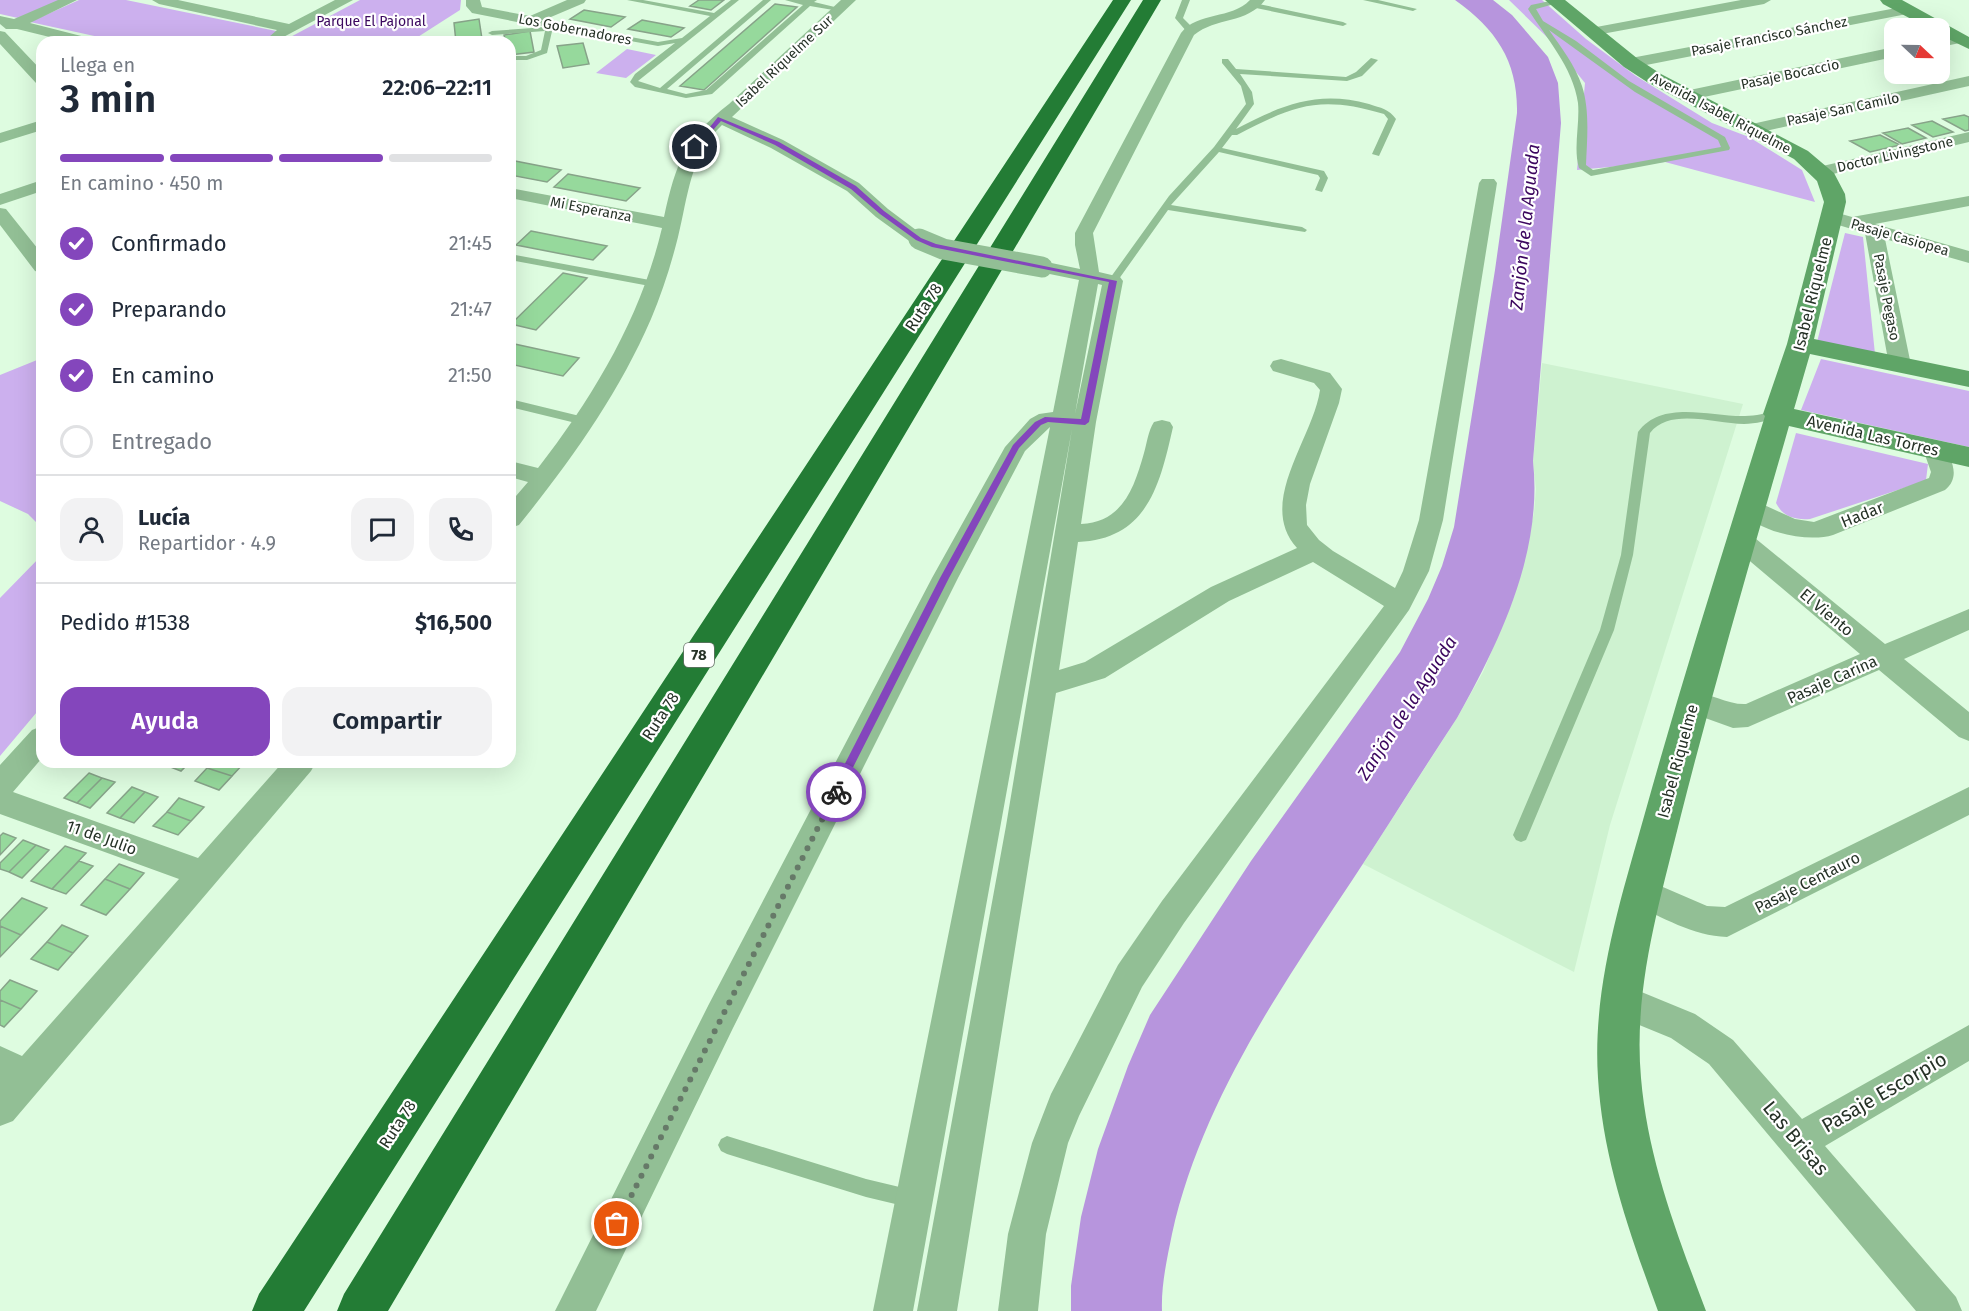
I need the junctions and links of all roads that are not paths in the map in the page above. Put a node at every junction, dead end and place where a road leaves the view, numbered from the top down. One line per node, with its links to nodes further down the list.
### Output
1 (70, 0): 26 (street)
2 (159, 0): 31 (street)
3 (346, 0): 31 (street)
4 (579, 0): 24 (street)
5 (631, 0): 22 (lane)
6 (735, 0): 22 (lane)
7 (766, 0): 48 (lane)
8 (789, 0): 17 (lane)
9 (1122, 0): 119 (highway, Ruta 78 / 78)
10 (1152, 0): 120 (highway)
11 (1186, 0): 32 (lane)
12 (1367, 0): 21 (lane)
13 (1558, 0): 25 (lane); 33 (street, Avenida Isabel Riquelme)
14 (1764, 0): 33 (street)
15 (1889, 0): 20 (street)
16 (476, 1): 28 (street, Los Gobernadores)
17 (811, 2): 19 (lane); 48 (lane)
18 (1256, 3): 27 (lane); 32 (street)
19 (844, 4): 50 (street, Isabel Riquelme Sur)
20 (1910, 5): 37 (street); 44 (street, Pasaje Francisco Sánchez)
21 (1413, 9)
22 (715, 15): 38 (lane)
23 (0, 20): 26 (street)
24 (531, 21): 28 (street, Los Gobernadores); 29 (lane, Los Gobernadores)
25 (1539, 22): 25 (lane)
26 (16, 24): 30 (street); 35 (street)
27 (1343, 24)
28 (493, 27): 29 (lane)
29 (550, 27): 38 (lane, Los Gobernadores); 41 (lane)
30 (0, 29)
31 (291, 29): 36 (street)
32 (1190, 30): 74 (street)
33 (1592, 32): 44 (street, Avenida Isabel Riquelme)
34 (0, 35): 46 (street)
35 (64, 36)
36 (278, 36)
37 (1966, 38): 39 (street)
38 (685, 39): 48 (lane)
39 (1950, 41)
40 (1884, 54): 49 (street, Pasaje Bocaccio)
41 (516, 57)
42 (1374, 60): 45 (lane)
43 (1225, 61): 45 (lane)
44 (1631, 63): 49 (street, Avenida Isabel Riquelme)
45 (1233, 71): 53 (lane)
46 (36, 74)
47 (1969, 81): 52 (street, Pasaje San Camilo)
48 (662, 90)
49 (1685, 96): 52 (street, Avenida Isabel Riquelme)
50 (720, 118): 68 (street, Isabel Riquelme Sur); 74 (street, bridge)
51 (36, 127): 55 (street)
52 (1752, 129): 58 (street, Avenida Isabel Riquelme)
53 (1229, 135): 56 (lane); 57 (lane)
54 (1969, 137): 58 (street, Doctor Livingstone)
55 (0, 138)
56 (1217, 149): 61 (lane); 65 (lane)
57 (1376, 154)
58 (1820, 172): 67 (street, Avenida Isabel Riquelme)
59 (1488, 183): 93 (street)
60 (36, 187): 63 (street)
61 (1319, 189)
62 (516, 197): 68 (street, Mi Esperanza)
63 (0, 200)
64 (1969, 201): 67 (street)
65 (1166, 207): 69 (lane); 74 (lane)
66 (0, 213): 73 (street)
67 (1841, 220): 70 (street, Pasaje Casiopea); 76 (street, Isabel Riquelme)
68 (672, 224): 75 (street, Isabel Riquelme Sur)
69 (1302, 230)
70 (1874, 230): 72 (street, Pasaje Casiopea); 77 (street, Pasaje Pegaso)
71 (516, 257): 75 (lane)
72 (1969, 258)
73 (36, 259)
74 (1101, 279): 83 (street)
75 (655, 284): 82 (street, Isabel Riquelme Sur)
76 (1800, 344): 77 (street); 81 (street, Isabel Riquelme)
77 (1900, 365): 79 (street)
78 (1281, 366): 92 (street)
79 (1969, 379)
80 (516, 404): 82 (lane)
81 (1778, 414): 85 (street, Avenida Las Torres); 90 (street, Isabel Riquelme); 108 (lane)
82 (584, 421): 88 (street, Isabel Riquelme Sur)
83 (1074, 421): 91 (street); 94 (street); 121 (street)
84 (1162, 427): 91 (street)
85 (1934, 449): 86 (street, Avenida Las Torres); 90 (street, Hadar)
86 (1969, 457)
87 (516, 471): 88 (street)
88 (544, 478): 89 (street, Isabel Riquelme Sur)
89 (516, 512)
90 (1746, 524): 96 (street, El Viento); 98 (street, Isabel Riquelme)
91 (1069, 532): 94 (street)
92 (1314, 551): 93 (street); 97 (street)
93 (1400, 603): 124 (street)
94 (1042, 604): 97 (street); 99 (street)
95 (1969, 619): 96 (street, Pasaje Carina)
96 (1881, 657): 98 (street, Pasaje Carina); 100 (street, El Viento)
97 (1041, 699): 99 (street); 107 (street)
98 (1693, 702): 110 (street, Isabel Riquelme)
99 (1008, 710): 106 (street)
100 (1969, 729)
101 (36, 745): 103 (street)
102 (296, 768): 109 (street)
103 (0, 786)
104 (1969, 800): 110 (street, Pasaje Centauro)
105 (0, 801): 109 (street, 11 de Julio)
106 (986, 824): 107 (street); 118 (street)
107 (1021, 826): 117 (street)
108 (1521, 835)
109 (203, 874): 113 (street)
110 (1642, 893): 111 (street, Isabel Riquelme)
111 (1622, 1001): 115 (street, Las Brisas); 125 (street, Isabel Riquelme)
112 (1969, 1042): 115 (street, Pasaje Escorpio)
113 (14, 1070): 114 (street)
114 (0, 1108)
115 (1799, 1141): 126 (street, Las Brisas)
116 (728, 1145): 118 (lane)
117 (960, 1173): 118 (street); 123 (street)
118 (917, 1184): 122 (street)
119 (276, 1311)
120 (361, 1311)
121 (575, 1311)
122 (893, 1311)
123 (937, 1311)
124 (1018, 1311)
125 (1682, 1311)
126 (1942, 1311)

